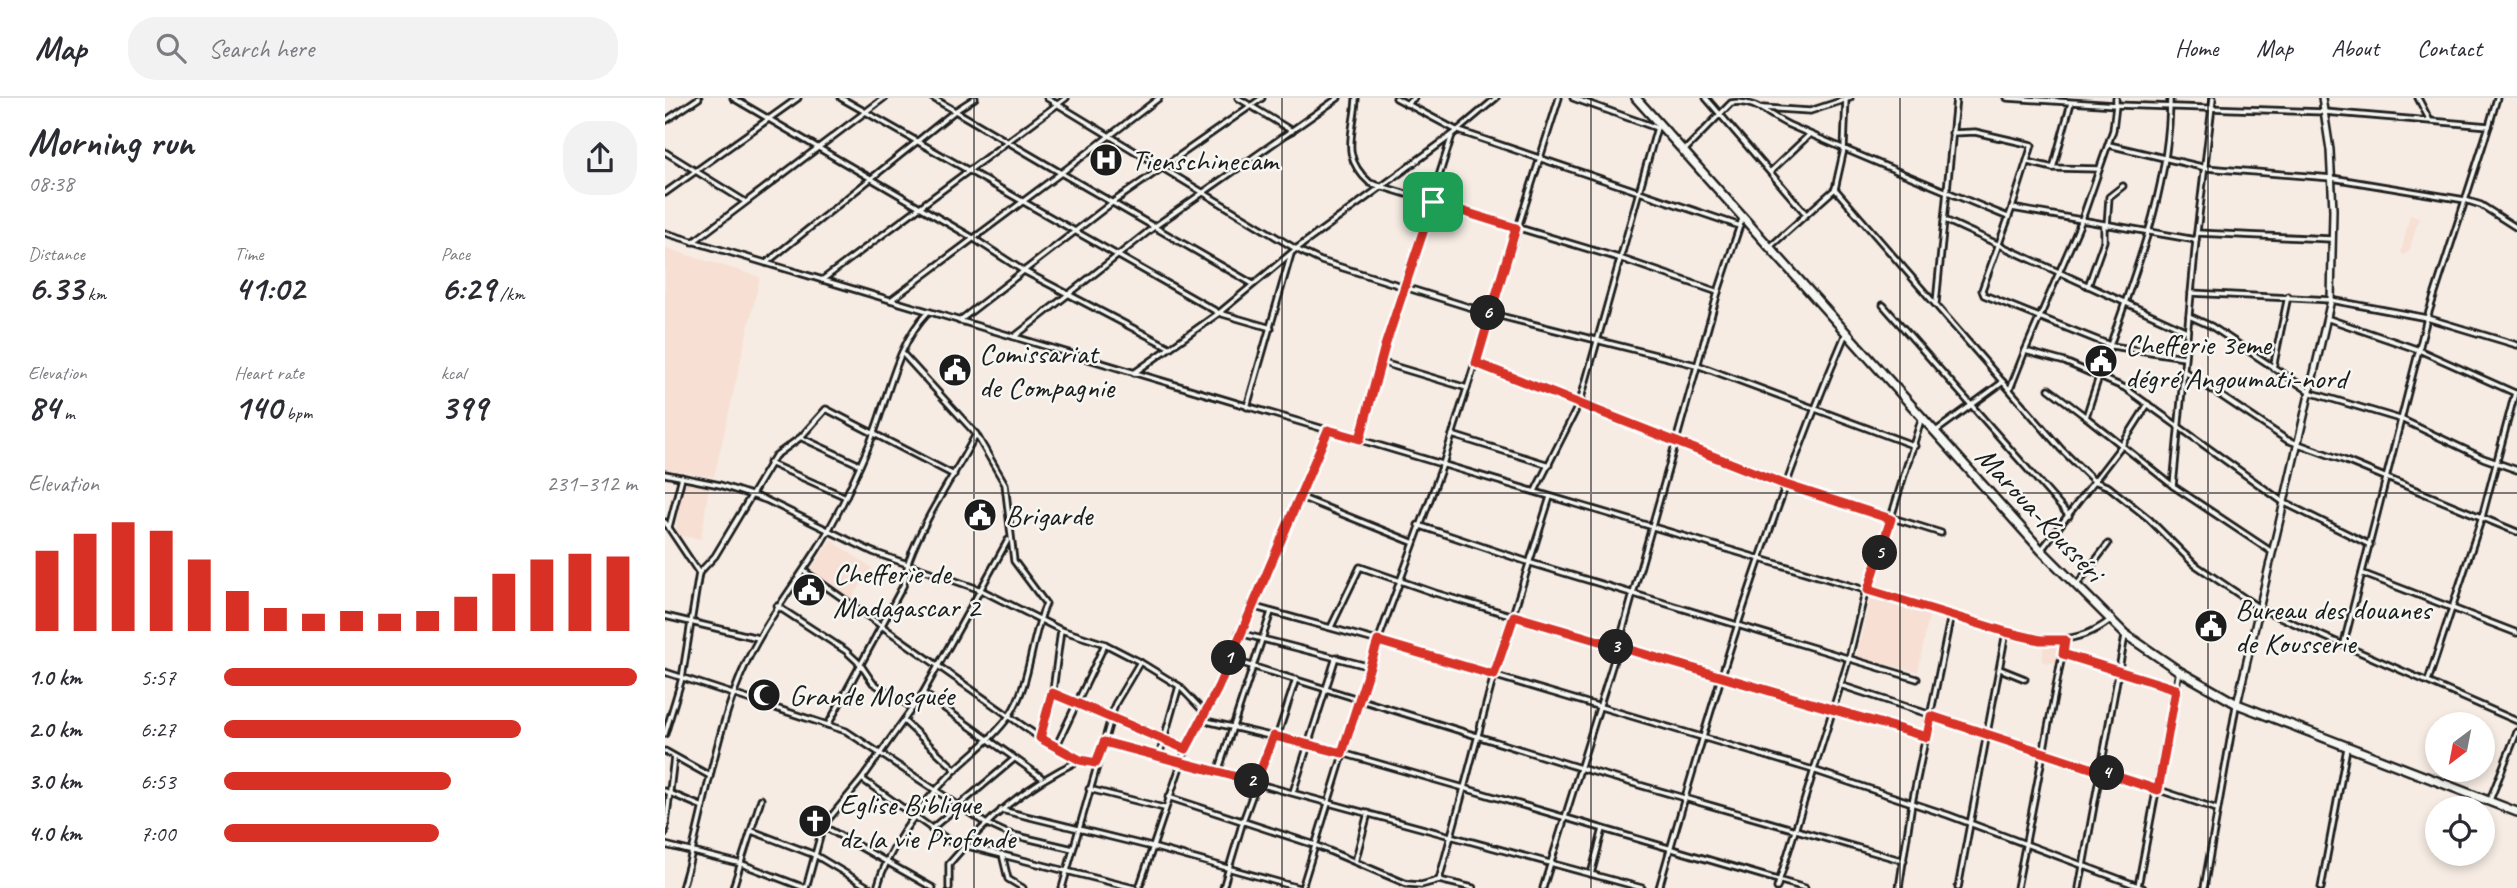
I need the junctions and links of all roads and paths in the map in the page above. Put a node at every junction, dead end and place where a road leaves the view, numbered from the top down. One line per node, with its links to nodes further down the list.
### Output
1 (699, 98): 45 (street)
2 (733, 98): 43 (street)
3 (798, 98): 43 (street)
4 (841, 98): 41 (street)
5 (884, 98): 41 (street)
6 (933, 98): 39 (street)
7 (975, 98): 39 (street)
8 (1048, 98): 32 (street)
9 (1066, 98): 32 (street)
10 (1159, 98): 53 (street)
11 (1238, 98): 35 (street)
12 (1262, 98): 35 (street)
13 (1338, 98): 49 (street)
14 (1356, 98): 75 (street)
15 (1396, 98): 33 (street)
16 (1413, 98): 33 (street)
17 (1496, 98): 48 (street)
18 (1559, 98): 62 (street)
19 (1573, 98): 46 (street)
20 (1636, 98): 46 (highway, Maroua-Kousséri)
21 (1706, 98): 42 (street)
22 (1848, 98): 36 (street); 58 (street)
23 (1956, 98): 50 (street)
24 (2007, 98): 31 (street)
25 (2116, 98): 34 (street)
26 (2170, 98): 37 (street)
27 (2213, 98): 38 (street)
28 (2322, 98): 40 (main road)
29 (2418, 98): 44 (street)
30 (2497, 98): 47 (street)
31 (2068, 101): 34 (street); 64 (street)
32 (1058, 104): 53 (street); 54 (street)
33 (1406, 104): 48 (street)
34 (2116, 105): 37 (street); 56 (street)
35 (1251, 106): 49 (street); 65 (street)
36 (1758, 106): 42 (street); 51 (street)
37 (2170, 108): 38 (street); 61 (street)
38 (2212, 109): 40 (street); 66 (street)
39 (954, 111): 54 (street); 55 (street)
40 (2325, 112): 44 (street); 72 (main road)
41 (865, 113): 55 (street); 57 (street)
42 (1720, 115): 59 (street); 70 (street)
43 (767, 118): 57 (street); 68 (street)
44 (2428, 119): 47 (street)
45 (665, 121)
46 (1658, 125): 59 (highway, Maroua-Kousséri); 79 (street)
47 (2489, 127): 81 (street)
48 (1456, 130): 52 (street); 62 (street)
49 (1292, 131): 80 (street)
50 (1952, 133): 63 (street); 77 (street)
51 (1809, 134): 58 (street); 70 (street)
52 (1452, 135): 75 (street); 85 (street)
53 (1110, 136): 65 (street); 71 (street)
54 (1008, 141): 69 (street); 71 (street)
55 (918, 142): 69 (street); 73 (street)
56 (2108, 144): 61 (street); 67 (street)
57 (816, 149): 73 (street); 82 (street)
58 (1844, 149): 76 (street); 77 (street)
59 (1684, 151): 89 (highway, Maroua-Kousséri)
60 (665, 152): 68 (street)
61 (2166, 157): 66 (street); 99 (street)
62 (1538, 158): 79 (street); 96 (street)
63 (2027, 162): 64 (street); 87 (street)
64 (2053, 167): 67 (street)
65 (1163, 168): 80 (street); 84 (street)
66 (2206, 168): 72 (street); 101 (street)
67 (2099, 169): 92 (street)
68 (692, 170): 78 (street); 82 (street)
69 (966, 171): 83 (street); 86 (street)
70 (1770, 172): 88 (street)
71 (1061, 173): 83 (street); 84 (street)
72 (2332, 177): 81 (street); 103 (main road)
73 (871, 179): 86 (street); 111 (street)
74 (2123, 186): 93 (street)
75 (1381, 188): 85 (street); 108 (street)
76 (1835, 189): 88 (street); 124 (street)
77 (1946, 191): 90 (street); 91 (street)
78 (665, 192)
79 (1640, 192): 94 (street); 110 (street)
80 (1205, 193): 95 (street); 108 (street)
81 (2465, 200): 97 (street); 132 (street)
82 (744, 201): 105 (street)
83 (1021, 201): 98 (street); 102 (street)
84 (1113, 202): 95 (street); 98 (street)
85 (1433, 202): 96 (street); 116 (street)
86 (919, 208): 102 (street); 114 (street)
87 (2011, 208): 90 (street); 92 (street)
88 (1806, 214): 107 (street)
89 (1743, 217): 94 (street); 107 (highway, Maroua-Kousséri)
90 (2008, 217): 106 (street)
91 (1945, 220): 106 (street); 124 (street)
92 (2081, 222): 93 (street); 113 (street)
93 (2105, 225): 99 (street); 117 (street)
94 (1740, 226): 118 (street)
95 (1154, 227): 109 (street); 115 (street)
96 (1516, 228): 110 (street); 129 (street)
97 (2517, 228)
98 (1074, 232): 109 (street); 112 (street)
99 (2146, 232): 104 (street); 125 (street)
100 (665, 233): 105 (street)
101 (2197, 233): 103 (street); 104 (street)
102 (972, 238): 112 (street); 122 (street)
103 (2333, 239): 123 (main road)
104 (2196, 240): 119 (street)
105 (693, 242): 111 (street)
106 (1998, 242): 113 (street); 130 (street)
107 (1770, 247): 137 (highway, Maroua-Kousséri)
108 (1294, 250): 115 (street); 116 (street); 135 (street)
109 (1117, 256): 120 (street); 128 (street)
110 (1622, 259): 118 (street); 139 (street)
111 (766, 263): 114 (street)
112 (1022, 270): 120 (street); 134 (street)
113 (2059, 271): 117 (street); 130 (street)
114 (821, 280): 122 (street)
115 (1253, 284): 128 (street)
116 (1405, 286): 129 (street); 147 (street)
117 (2088, 286): 125 (street)
118 (1718, 292): 149 (street)
119 (2191, 293): 121 (street); 131 (street)
120 (1070, 295): 138 (street); 142 (street)
121 (2288, 296): 123 (street); 150 (street)
122 (891, 300): 127 (street)
123 (2331, 300): 132 (street); 133 (main road)
124 (1936, 303): 154 (street)
125 (2123, 304): 136 (street); 141 (street)
126 (1883, 305): 161 (street)
127 (928, 311): 134 (street); 145 (street)
128 (1219, 313): 135 (street); 142 (street)
129 (1489, 313): 139 (street); 148 (street)
130 (2037, 316): 141 (street); 143 (street)
131 (2189, 316): 136 (street); 150 (street)
132 (2427, 318): 140 (street); 144 (street)
133 (2329, 319): 144 (street); 158 (main road)
134 (960, 321): 138 (street)
135 (1271, 328): 163 (street)
136 (2187, 331): 146 (street)
137 (1846, 333): 164 (street); 166 (highway, Maroua-Kousséri)
138 (1014, 337): 152 (street)
139 (1598, 340): 149 (street); 160 (street)
140 (2517, 345)
141 (2112, 346): 146 (street); 153 (street)
142 (1169, 347): 152 (street)
143 (2025, 351): 153 (street); 156 (street)
144 (2419, 351): 159 (street); 167 (street)
145 (902, 354): 171 (street); 172 (street)
146 (2184, 357): 151 (street)
147 (1380, 362): 155 (street); 175 (street)
148 (1476, 363): 155 (street); 160 (street)
149 (1700, 366): 164 (street); 176 (street)
150 (2273, 368): 158 (street)
151 (2184, 370): 168 (street); 179 (street)
152 (1134, 373): 163 (street)
153 (2099, 376): 162 (street); 165 (street)
154 (2003, 382): 156 (street); 161 (street)
155 (1467, 388): 173 (street)
156 (2010, 389): 190 (street)
157 (2049, 389): 165 (street)
158 (2312, 393): 167 (street); 179 (main road)
159 (2516, 393): 180 (street)
160 (1580, 402): 176 (street); 184 (street)
161 (1972, 404): 170 (street); 199 (street)
162 (2148, 404): 168 (street); 177 (street)
163 (1247, 407): 169 (street)
164 (1813, 410): 178 (street); 191 (street)
165 (2086, 417): 177 (street)
166 (1922, 418): 170 (highway, Maroua-Kousséri); 178 (street)
167 (2403, 420): 180 (street); 189 (street)
168 (2178, 429): 192 (street); 198 (street)
169 (1328, 430): 175 (street); 197 (street)
170 (1934, 432): 213 (highway, Maroua-Kousséri)
171 (875, 433): 174 (street); 183 (street); 187 (street)
172 (976, 434): 187 (street); 209 (street)
173 (1452, 435): 182 (street); 184 (street)
174 (801, 437): 181 (street); 183 (street)
175 (1360, 439): 182 (street)
176 (1678, 442): 191 (street); 205 (street)
177 (2122, 445): 190 (street); 192 (street)
178 (1915, 446): 201 (street)
179 (2299, 446): 189 (street); 198 (main road)
180 (2495, 462): 185 (street); 200 (street)
181 (769, 463): 194 (street); 196 (street)
182 (1443, 464): 193 (street); 203 (street)
183 (860, 465): 196 (street)
184 (1549, 465): 193 (street)
185 (2517, 470)
186 (665, 474): 188 (street)
187 (955, 476): 216 (street)
188 (682, 477): 194 (street); 204 (street)
189 (2388, 479): 200 (street); 212 (street)
190 (2094, 481): 199 (street); 229 (street)
191 (1786, 485): 201 (street); 215 (street)
192 (2173, 486): 214 (street)
193 (1535, 491): 195 (street)
194 (749, 495): 206 (street); 219 (street)
195 (1550, 496): 205 (street); 217 (street)
196 (846, 497): 206 (street)
197 (1300, 497): 210 (street); 227 (street)
198 (2283, 502): 212 (street); 214 (main road)
199 (2069, 516): 213 (street)
200 (2483, 517): 207 (street); 228 (street)
201 (1891, 519): 208 (street); 223 (street)
202 (665, 522): 204 (street)
203 (1418, 525): 210 (street); 217 (street)
204 (669, 527): 219 (street)
205 (1653, 527): 215 (street); 225 (street)
206 (828, 531): 216 (street); 218 (street)
207 (2517, 532)
208 (1941, 533)
209 (1009, 538): 224 (street); 234 (street)
210 (1412, 542): 221 (street)
211 (2108, 544): 222 (street)
212 (2370, 545): 220 (street)
213 (2041, 550): 222 (highway, Maroua-Kousséri)
214 (2272, 552): 229 (main road)
215 (1762, 558): 223 (street); 237 (street)
216 (907, 564): 224 (street); 238 (street)
217 (1531, 564): 225 (street); 233 (street)
218 (804, 570): 226 (street); 238 (street)
219 (699, 573): 236 (street)
220 (2364, 574): 228 (street); 249 (street)
221 (1398, 581): 233 (street); 239 (street); 248 (street)
222 (2075, 587): 235 (highway, Maroua-Kousséri)
223 (1867, 589): 232 (street); 254 (street)
224 (981, 590): 234 (street); 258 (street)
225 (1634, 592): 237 (street); 251 (street)
226 (777, 606): 245 (street); 257 (street)
227 (1251, 606): 230 (street); 242 (street)
228 (2452, 607): 244 (street); 271 (street)
229 (2259, 608): 249 (street); 281 (main road)
230 (1271, 612): 239 (street); 246 (street)
231 (665, 615): 236 (street)
232 (1951, 615): 241 (street); 287 (street)
233 (1514, 616): 251 (street); 265 (street)
234 (1039, 620): 240 (street); 286 (street)
235 (2109, 621): 243 (highway, Maroua-Kousséri); 247 (street)
236 (692, 622): 245 (street); 266 (street)
237 (1741, 624): 254 (street); 267 (street)
238 (880, 626): 257 (street); 258 (street)
239 (1331, 627): 248 (street)
240 (1061, 630): 250 (street); 277 (street)
241 (2006, 632): 247 (street); 261 (street)
242 (1239, 633): 246 (street); 255 (street)
243 (2125, 634): 262 (highway, Maroua-Kousséri); 264 (street)
244 (2517, 634)
245 (759, 638): 278 (street)
246 (1262, 639): 253 (street); 259 (street)
247 (2065, 640): 252 (street)
248 (1378, 641): 260 (street); 265 (street)
249 (2344, 643): 271 (street)
250 (1105, 645): 256 (street); 280 (street)
251 (1618, 647): 267 (street); 282 (street)
252 (2063, 654): 264 (street); 312 (street)
253 (1336, 657): 260 (street); 274 (street)
254 (1849, 657): 268 (street); 272 (street)
255 (1229, 659): 259 (street); 285 (street)
256 (1140, 662): 273 (street); 288 (street)
257 (860, 664): 283 (street); 292 (street)
258 (940, 666): 276 (street); 286 (street)
259 (1253, 666): 270 (street); 293 (street)
260 (1371, 667): 279 (street)
261 (2000, 669): 269 (street); 296 (street)
262 (2179, 671): 275 (street); 281 (highway, Maroua-Kousséri)
263 (665, 672): 266 (street)
264 (2118, 673): 275 (street); 321 (street)
265 (1494, 675): 282 (street); 298 (street)
266 (682, 678): 278 (street); 295 (street)
267 (1723, 678): 284 (street); 299 (street)
268 (1917, 679)
269 (2025, 679)
270 (1296, 680): 274 (street); 297 (street)
271 (2428, 681): 291 (street)
272 (1840, 685): 284 (street); 287 (street)
273 (1179, 686): 285 (street); 303 (street)
274 (1327, 689): 279 (street); 305 (street)
275 (2176, 689): 331 (street)
276 (923, 693): 283 (street); 302 (street)
277 (1052, 693): 280 (street); 301 (street)
278 (734, 696): 292 (street); 324 (street)
279 (1361, 699): 298 (street); 311 (street)
280 (1078, 704): 288 (street); 306 (street)
281 (2237, 704): 307 (highway, Maroua-Kousséri); 345 (street)
282 (1599, 707): 299 (street); 319 (street)
283 (913, 708): 290 (street)
284 (1832, 709): 300 (street); 322 (street)
285 (1205, 713): 289 (street)
286 (1009, 715): 301 (street); 302 (street)
287 (1931, 716): 296 (street); 300 (street)
288 (1111, 719): 303 (street); 304 (street)
289 (1202, 720): 293 (street); 308 (street)
290 (904, 721): 310 (street); 320 (street)
291 (2517, 721)
292 (828, 725): 310 (street)
293 (1235, 727): 297 (street); 323 (street)
294 (2517, 732): 335 (street)
295 (665, 734)
296 (1987, 734): 312 (street); 353 (street)
297 (1275, 737): 305 (street); 327 (street)
298 (1479, 737): 319 (street); 328 (street)
299 (1703, 737): 322 (street); 337 (street)
300 (1927, 737): 340 (street)
301 (1040, 738): 306 (street)
302 (987, 740): 315 (street); 320 (street)
303 (1164, 741): 308 (street); 313 (street)
304 (1104, 742): 313 (street); 318 (street)
305 (1308, 746): 311 (street); 333 (street)
306 (1056, 747): 316 (street)
307 (2347, 748): 334 (highway, Maroua-Kousséri); 408 (street)
308 (1186, 749): 317 (street)
309 (665, 751): 314 (street)
310 (880, 752): 326 (street); 330 (street)
311 (1342, 753): 328 (street); 339 (street)
312 (2043, 753): 321 (street); 363 (street)
313 (1159, 756): 317 (street)
314 (674, 757): 324 (street); 332 (street)
315 (1014, 759): 325 (street); 342 (street)
316 (1080, 760): 318 (street); 325 (street)
317 (1181, 762): 323 (street); 336 (street)
318 (1096, 763): 329 (street)
319 (1580, 768): 337 (street); 349 (street)
320 (956, 770): 330 (street)
321 (2099, 770): 331 (street); 377 (street)
322 (1813, 771): 340 (street); 355 (street)
323 (1218, 772): 327 (street)
324 (711, 776): 343 (street)
325 (1042, 778): 346 (street)
326 (862, 779): 350 (street); 354 (street)
327 (1256, 782): 333 (street); 351 (street)
328 (1464, 788): 349 (street); 361 (street)
329 (1089, 789): 344 (street); 357 (street)
330 (936, 790): 342 (street); 350 (street)
331 (2158, 790): 345 (street); 383 (street)
332 (667, 792): 343 (street); 360 (street)
333 (1293, 792): 339 (street)
334 (2473, 796)
335 (2491, 796)
336 (1168, 797): 344 (street); 351 (street)
337 (1685, 798): 355 (street); 368 (street)
338 (761, 799): 359 (street)
339 (1328, 802): 348 (street); 365 (street)
340 (1912, 803): 353 (street); 373 (street)
341 (2495, 804): 347 (highway, Maroua-Kousséri)
342 (958, 805): 352 (street); 356 (street)
343 (703, 807): 369 (street)
344 (1164, 808): 366 (street)
345 (2217, 809): 407 (street)
346 (1001, 810): 352 (street); 357 (street)
347 (2517, 812)
348 (1369, 813): 361 (street); 374 (street)
349 (1565, 818): 358 (street); 375 (street)
350 (915, 819): 356 (street); 372 (street)
351 (1243, 821): 365 (street); 378 (street)
352 (985, 823): 362 (street); 367 (street)
353 (1970, 823): 363 (street); 404 (street)
354 (823, 826): 371 (street); 372 (street)
355 (1794, 827): 373 (street); 381 (street)
356 (931, 829): 362 (street)
357 (1077, 829): 366 (street); 367 (street)
358 (1603, 829): 368 (street); 380 (street)
359 (752, 831): 371 (street); 376 (street)
360 (665, 833)
361 (1452, 836): 375 (street); 382 (street)
362 (965, 844): 370 (street); 390 (street)
363 (2026, 844): 377 (street); 405 (street)
364 (665, 845): 369 (street)
365 (1315, 845): 374 (street); 396 (street)
366 (1152, 847): 378 (street); 394 (street)
367 (1073, 849): 379 (street)
368 (1670, 849): 381 (street); 400 (street)
369 (693, 853): 376 (street); 384 (street)
370 (1002, 854): 379 (street); 391 (street)
371 (815, 855): 386 (street); 387 (street)
372 (885, 861): 388 (street); 389 (street)
373 (1904, 861): 403 (street)
374 (1355, 862): 382 (street)
375 (1551, 863): 380 (street); 398 (street)
376 (742, 864): 385 (street); 386 (street)
377 (2083, 866): 383 (street); 406 (street)
378 (1228, 868): 395 (street); 396 (street)
379 (1067, 872): 392 (street); 393 (street)
380 (1591, 874): 399 (street)
381 (1779, 879): 401 (street); 402 (street)
382 (1439, 880): 397 (street)
383 (2139, 887)
384 (682, 888)
385 (733, 888)
386 (806, 888)
387 (870, 888)
388 (877, 888)
389 (933, 888)
390 (949, 888)
391 (1023, 888)
392 (1062, 888)
393 (1134, 888)
394 (1139, 888)
395 (1223, 888)
396 (1301, 888)
397 (1473, 888)
398 (1543, 888)
399 (1642, 888)
400 (1659, 888)
401 (1777, 888)
402 (1805, 888)
403 (1899, 888)
404 (1958, 888)
405 (2017, 888)
406 (2079, 888)
407 (2204, 888)
408 (2321, 888)

